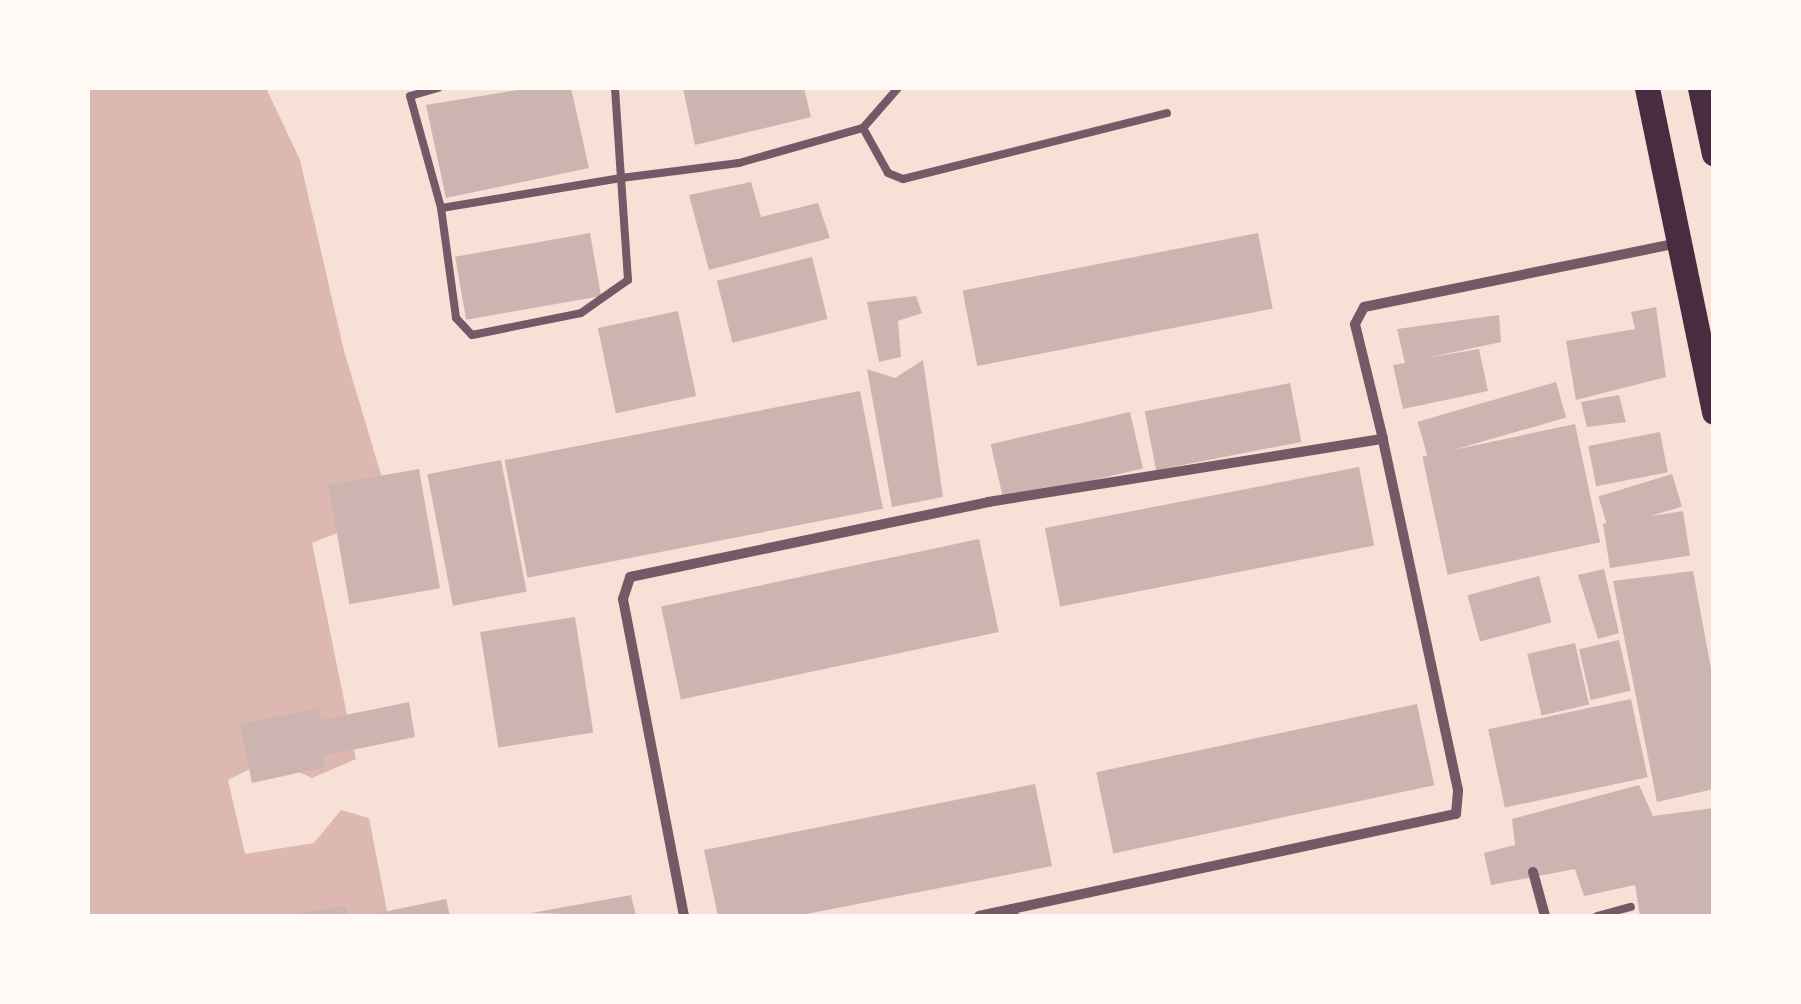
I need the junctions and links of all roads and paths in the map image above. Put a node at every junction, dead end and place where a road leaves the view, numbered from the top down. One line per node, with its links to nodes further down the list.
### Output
1 (438, 88): 10 (lane)
2 (614, 88): 9 (lane)
3 (898, 88): 7 (lane)
4 (1647, 88): 11 (main road)
5 (1700, 88): 8 (main road)
6 (1167, 113): 7 (lane)
7 (863, 128): 9 (lane)
8 (1714, 154)
9 (621, 178): 10 (lane); 10 (lane)
10 (441, 208)
11 (1679, 243): 12 (main road); 13 (street)
12 (1714, 412)
13 (1383, 439): 16 (street); 17 (street)
14 (1533, 872): 19 (street)
15 (1631, 907): 20 (lane)
16 (1013, 913): 18 (street)
17 (684, 916)
18 (979, 916)
19 (1545, 916)
20 (1597, 916)

